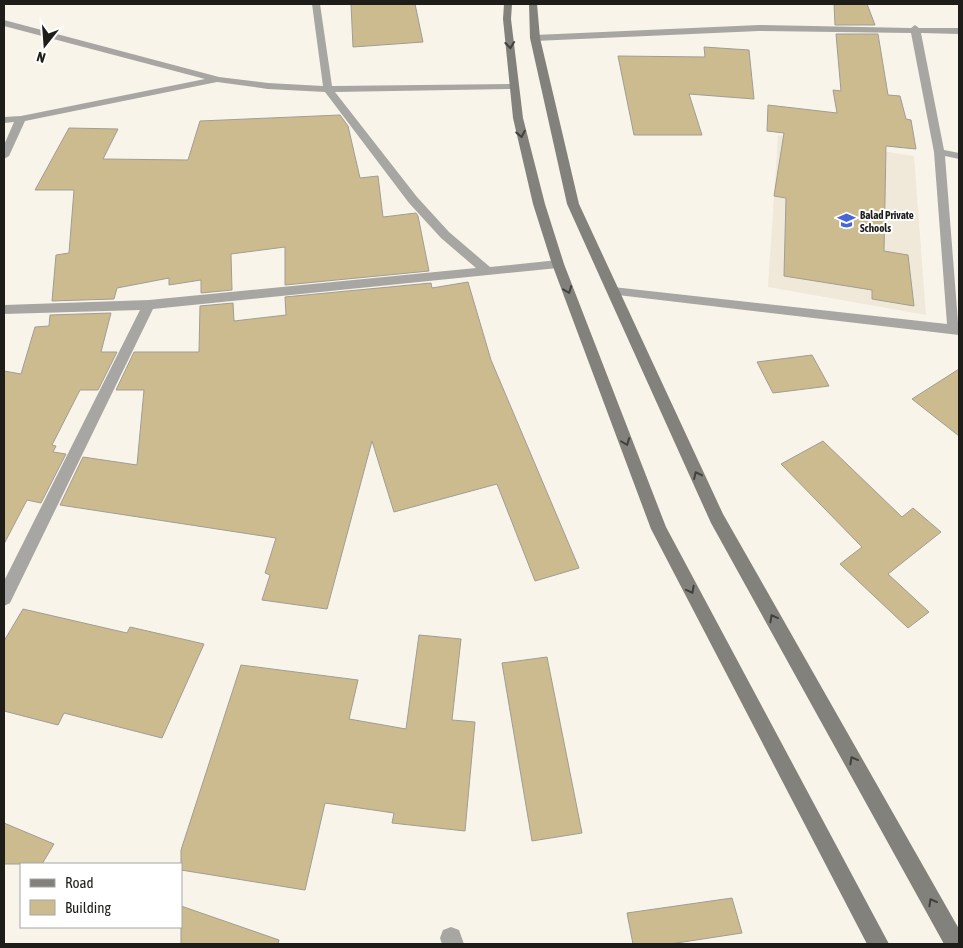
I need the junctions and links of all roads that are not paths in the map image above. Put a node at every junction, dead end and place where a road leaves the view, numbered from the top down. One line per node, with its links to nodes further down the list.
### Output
1 (316, 4): 10 (street)
2 (508, 4): 9 (street, one-way to 9)
3 (533, 4): 7 (street)
4 (4, 23): 8 (street)
5 (915, 28): 6 (street); 7 (street); 13 (street)
6 (959, 31)
7 (535, 38): 18 (street)
8 (219, 80): 10 (street); 11 (street)
9 (514, 86): 10 (street); 16 (street, one-way to 16)
10 (328, 89): 17 (street)
11 (21, 119): 12 (street); 14 (street)
12 (4, 120)
13 (939, 152): 15 (street); 21 (street)
14 (4, 156)
15 (959, 156)
16 (558, 264): 17 (street); 23 (street, one-way to 23)
17 (486, 270): 19 (street)
18 (613, 291): 21 (street); 24 (street, one-way to 18)
19 (149, 305): 20 (street); 22 (street)
20 (4, 309)
21 (956, 329)
22 (4, 598)
23 (878, 944)
24 (956, 944)

